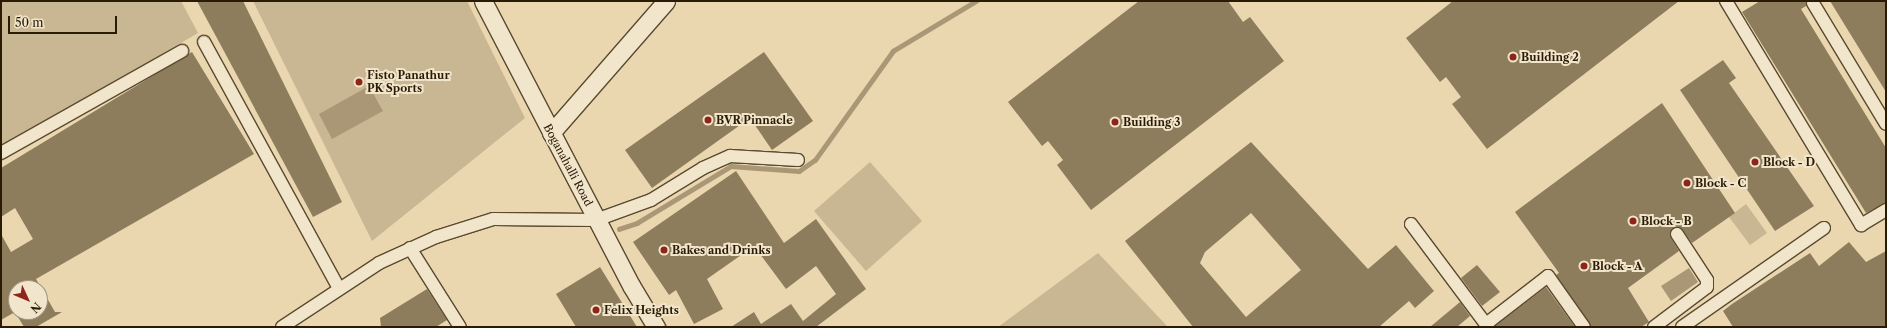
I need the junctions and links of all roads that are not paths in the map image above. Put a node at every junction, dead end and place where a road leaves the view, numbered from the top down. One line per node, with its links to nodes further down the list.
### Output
1 (483, 1): 8 (street, Boganahalli Road)
2 (666, 1): 8 (street)
3 (1726, 1): 11 (street)
4 (1813, 3): 7 (street)
5 (204, 42): 17 (street)
6 (182, 51): 9 (street)
7 (1886, 124)
8 (551, 133): 12 (street, Boganahalli Road)
9 (1, 153)
10 (798, 160): 12 (street)
11 (1886, 210)
12 (596, 220): 16 (street); 21 (street, Boganahalli Road)
13 (1411, 224): 18 (street)
14 (1824, 228): 24 (street)
15 (1677, 234): 23 (street)
16 (413, 253): 17 (street); 20 (street)
17 (339, 289): 19 (street)
18 (1487, 326): 22 (street)
19 (282, 327)
20 (460, 327)
21 (656, 327)
22 (1584, 327)
23 (1654, 327)
24 (1682, 327)

